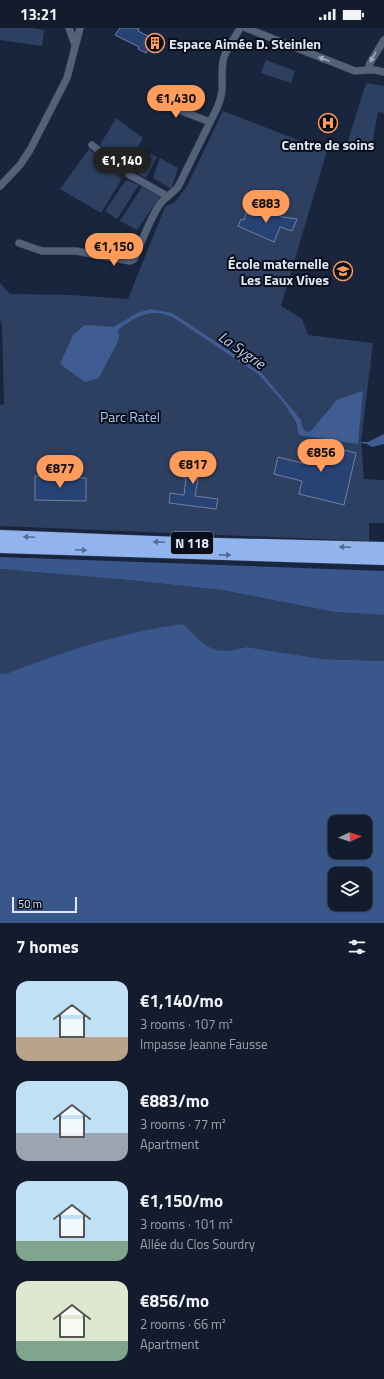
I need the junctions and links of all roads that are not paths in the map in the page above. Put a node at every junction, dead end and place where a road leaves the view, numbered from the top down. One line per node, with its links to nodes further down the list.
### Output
1 (69, 28): 6 (street)
2 (80, 28): 6 (street)
3 (240, 28): 10 (street)
4 (246, 28): 7 (street, one-way to 4)
5 (384, 40): 7 (street, one-way to 7)
6 (75, 45): 12 (street)
7 (364, 71): 8 (street)
8 (384, 72)
9 (151, 99): 10 (street)
10 (210, 122): 13 (street)
11 (92, 145): 13 (street)
12 (0, 186)
13 (167, 196): 14 (street)
14 (19, 243)
15 (0, 536): 17 (highway, N 118, one-way to 15)
16 (0, 547): 18 (highway, N 118, one-way to 18)
17 (384, 548)
18 (384, 560)

